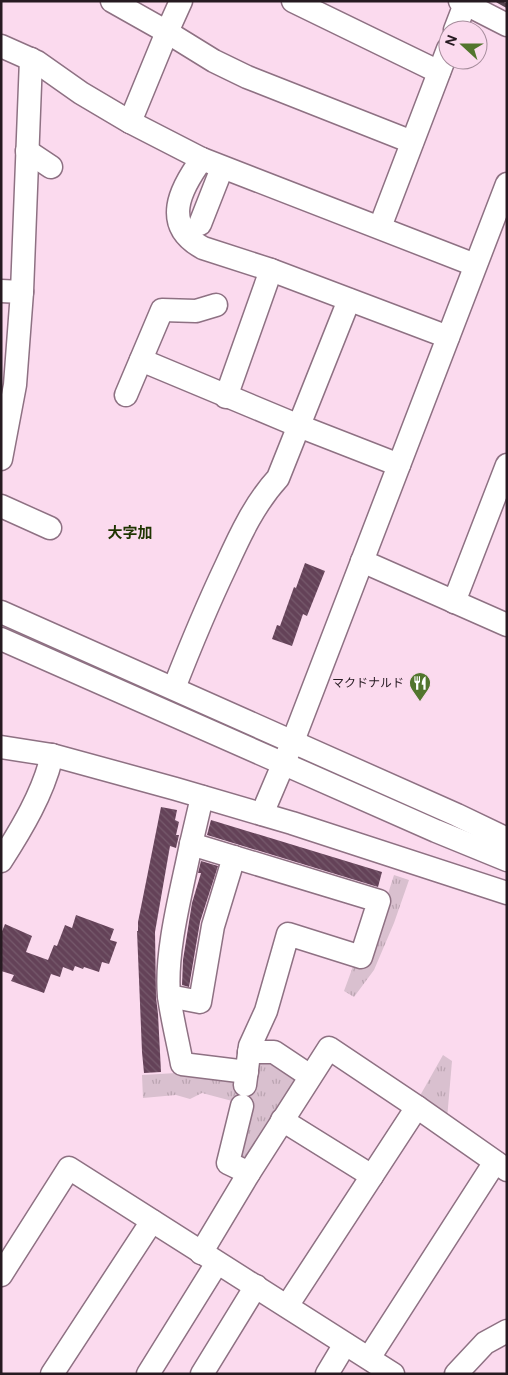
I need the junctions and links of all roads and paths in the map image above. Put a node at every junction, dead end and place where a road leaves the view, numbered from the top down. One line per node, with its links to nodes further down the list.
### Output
1 (112, 1): 7 (street)
2 (181, 1): 7 (street)
3 (293, 1): 10 (street)
4 (463, 3): 5 (street); 6 (street)
5 (458, 20)
6 (507, 26)
7 (167, 32): 11 (street); 12 (street)
8 (1, 46): 9 (street)
9 (31, 60): 11 (street); 13 (street)
10 (439, 72): 12 (street)
11 (130, 122): 14 (street)
12 (412, 142): 19 (street)
13 (27, 151): 15 (street); 22 (street)
14 (202, 159): 16 (street); 21 (street)
15 (51, 167)
16 (222, 168): 18 (street); 19 (street)
17 (507, 184): 20 (street)
18 (200, 224)
19 (380, 227): 20 (street)
20 (475, 264): 25 (street)
21 (271, 270): 23 (street); 28 (street)
22 (11, 292): 30 (street)
23 (349, 300): 25 (street); 29 (street)
24 (216, 306): 26 (street)
25 (448, 337): 32 (street)
26 (141, 360): 27 (street); 28 (street)
27 (126, 395)
28 (226, 397): 29 (street)
29 (299, 426): 32 (street); 40 (street)
30 (1, 459)
31 (507, 465): 36 (street)
32 (399, 466): 35 (street)
33 (1, 506): 34 (street)
34 (50, 528)
35 (362, 561): 36 (street); 41 (street)
36 (454, 602): 38 (street)
37 (1, 612): 40 (street)
38 (507, 625)
39 (1, 639): 44 (street)
40 (174, 688): 41 (street)
41 (293, 742): 44 (street); 47 (street)
42 (1, 747): 43 (street)
43 (52, 756): 45 (street); 51 (street)
44 (283, 763): 46 (street); 50 (street)
45 (202, 797): 46 (street); 48 (street)
46 (262, 814): 52 (street)
47 (507, 839)
48 (191, 844): 49 (street); 53 (street)
49 (234, 857): 53 (street); 55 (street)
50 (507, 860)
51 (1, 861)
52 (507, 893)
53 (170, 996): 55 (street)
54 (310, 1076): 55 (street); 56 (street); 57 (street)
55 (246, 1079): 59 (street)
56 (417, 1107): 58 (street); 60 (street)
57 (282, 1120): 59 (street); 60 (street)
58 (501, 1166): 68 (street)
59 (249, 1173): 62 (street)
60 (372, 1176): 65 (street)
61 (152, 1221): 62 (street); 63 (street); 69 (street)
62 (209, 1258): 64 (street); 70 (street)
63 (1, 1275)
64 (256, 1286): 65 (street); 71 (street)
65 (287, 1306): 67 (street)
66 (507, 1331): 74 (street)
67 (345, 1344): 68 (street); 72 (street)
68 (369, 1358): 73 (street)
69 (52, 1374)
70 (148, 1374)
71 (202, 1374)
72 (327, 1374)
73 (393, 1374)
74 (456, 1374)

